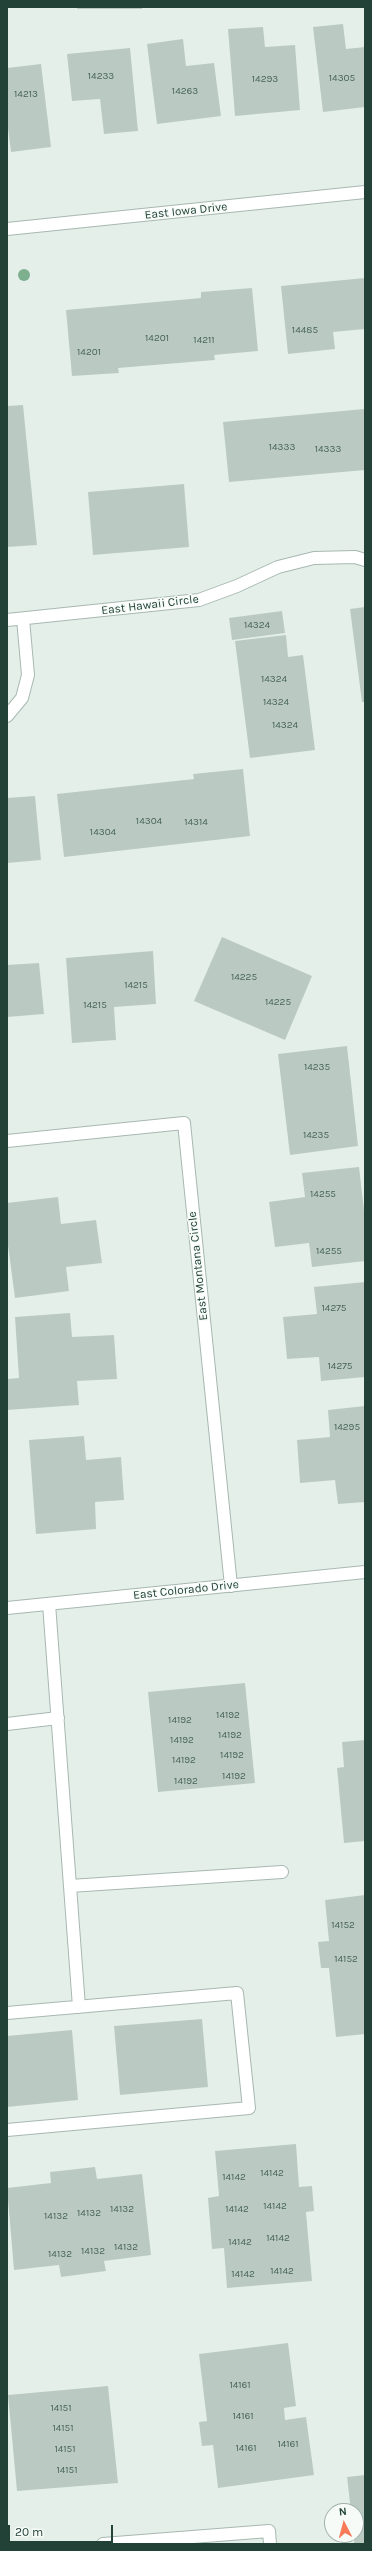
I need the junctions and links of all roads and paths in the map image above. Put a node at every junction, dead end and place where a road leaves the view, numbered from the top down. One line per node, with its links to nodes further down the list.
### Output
1 (365, 192): 2 (street, East Iowa Drive)
2 (7, 229)
3 (365, 560): 4 (street, East Hawaii Circle)
4 (23, 619): 5 (street, East Hawaii Circle); 6 (street)
5 (7, 620)
6 (7, 716)
7 (7, 1141): 9 (street, East Montana Circle)
8 (365, 1572): 9 (street, East Colorado Drive)
9 (231, 1586): 10 (street, East Colorado Drive)
10 (49, 1604): 11 (street, East Colorado Drive); 12 (street)
11 (7, 1608)
12 (58, 1718): 13 (street); 15 (street)
13 (7, 1724)
14 (282, 1872): 15 (street)
15 (70, 1886): 16 (street)
16 (79, 2007): 17 (street); 18 (street)
17 (7, 2013)
18 (7, 2130)
19 (104, 2544): 20 (street)
20 (270, 2544)

